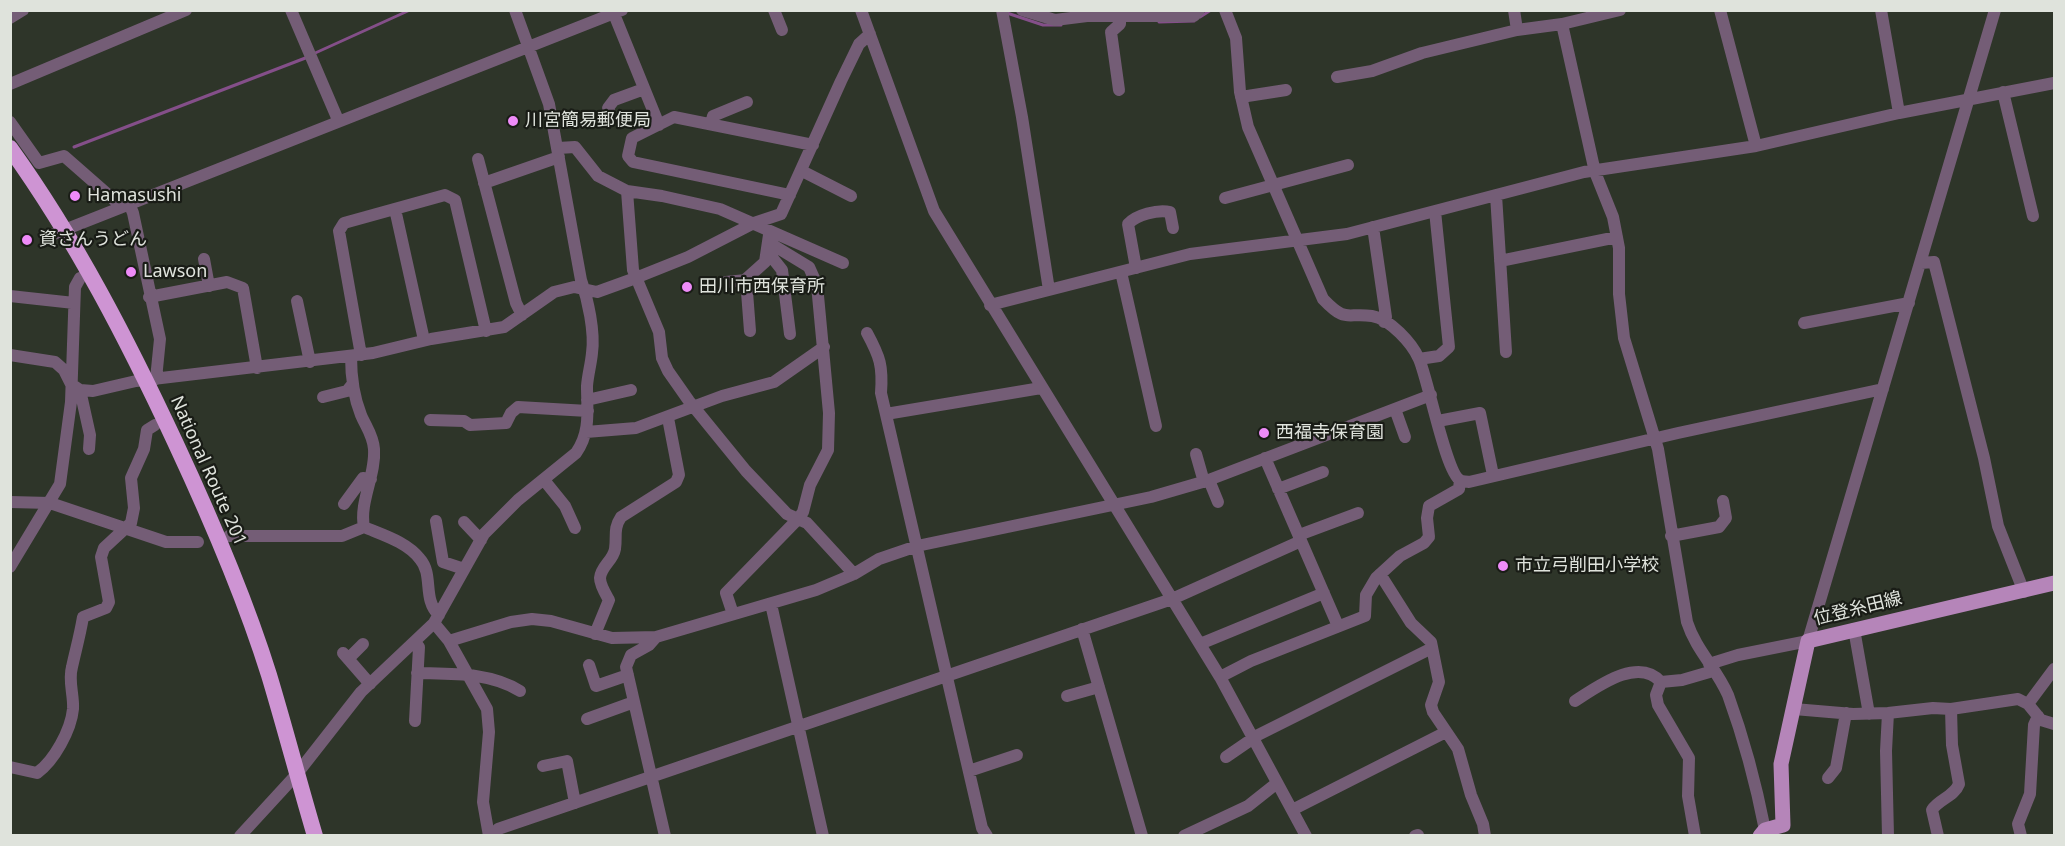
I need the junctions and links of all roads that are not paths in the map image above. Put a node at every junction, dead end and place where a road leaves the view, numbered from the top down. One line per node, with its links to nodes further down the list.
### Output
1 (23, 10): 18 (street)
2 (186, 10): 26 (street)
3 (291, 10): 36 (street)
4 (515, 10): 23 (street)
5 (774, 10): 20 (street)
6 (1002, 10): 79 (street)
7 (1022, 10): 17 (street)
8 (1198, 10): 17 (street)
9 (1225, 10): 31 (street)
10 (1514, 10): 21 (street)
11 (1620, 10): 19 (street)
12 (1720, 10): 41 (street)
13 (1881, 10): 35 (street)
14 (1995, 10): 32 (street)
15 (618, 12): 23 (street); 27 (street)
16 (864, 12): 22 (street)
17 (1120, 16): 28 (street)
18 (10, 18)
19 (1562, 24): 21 (street); 48 (street)
20 (783, 30)
21 (1518, 30): 24 (street)
22 (870, 34): 40 (street); 85 (street)
23 (530, 46): 36 (street); 43 (street)
24 (1337, 77)
25 (2055, 83): 30 (street)
26 (10, 84)
27 (644, 89): 34 (street); 38 (street)
28 (1119, 90)
29 (1286, 90): 31 (street)
30 (2003, 92): 32 (street); 59 (street)
31 (1241, 97): 50 (street)
32 (1969, 99): 35 (street); 70 (street)
33 (747, 102): 39 (street)
34 (609, 111)
35 (1899, 113): 41 (street)
36 (338, 120): 56 (street)
37 (10, 122): 56 (street)
38 (659, 124): 39 (street); 52 (street)
39 (711, 124): 40 (street)
40 (813, 145): 47 (street)
41 (1756, 146): 48 (street)
42 (10, 148): 63 (highway, National Route 201)
43 (558, 152): 49 (street); 51 (street); 78 (street)
44 (478, 159): 49 (street)
45 (1348, 165): 50 (street)
46 (10, 168): 63 (highway, National Route 201)
47 (802, 171): 52 (street); 54 (street)
48 (1595, 172): 53 (street); 64 (street)
49 (484, 183): 86 (street)
50 (1274, 186): 55 (street); 65 (street)
51 (627, 191): 60 (street); 74 (street)
52 (790, 195): 60 (street)
53 (1496, 195): 58 (street); 68 (street)
54 (851, 196)
55 (1225, 198)
56 (125, 205): 63 (street); 81 (street)
57 (395, 209): 89 (street); 93 (street); 97 (street)
58 (1435, 211): 61 (street); 98 (street)
59 (2033, 216)
60 (754, 223): 66 (street); 74 (street)
61 (1373, 227): 65 (street); 87 (street)
62 (1173, 228): 71 (street)
63 (59, 231): 73 (highway, National Route 201); 101 (highway, National Route 201)
64 (1617, 237): 68 (street); 120 (street)
65 (1297, 239): 71 (street); 87 (street)
66 (768, 241): 69 (street); 75 (street); 92 (street); 94 (street)
67 (204, 259): 77 (street)
68 (1500, 261): 95 (street)
69 (843, 262)
70 (1921, 263): 84 (street); 155 (street)
71 (1136, 268): 72 (street)
72 (1121, 272): 79 (street); 117 (street)
73 (80, 278): 83 (street); 101 (highway, National Route 201)
74 (636, 278): 78 (street); 110 (street)
75 (746, 280): 76 (street); 90 (street)
76 (726, 282)
77 (209, 286): 81 (street); 100 (street)
78 (584, 289): 86 (street); 109 (street)
79 (1049, 290): 85 (street)
80 (10, 296): 83 (street)
81 (149, 297): 101 (street)
82 (297, 301): 99 (street)
83 (74, 303): 103 (street)
84 (1909, 303): 88 (street); 105 (street)
85 (990, 305): 104 (street)
86 (522, 315): 89 (street)
87 (1384, 322): 98 (street)
88 (1804, 323)
89 (486, 331): 93 (street)
90 (750, 331)
91 (867, 333): 112 (street)
92 (790, 334)
93 (424, 340): 97 (street)
94 (824, 347): 110 (street); 138 (street)
95 (1506, 352)
96 (10, 356): 103 (street)
97 (356, 356): 99 (street); 102 (street)
98 (1419, 359): 107 (street)
99 (310, 362): 100 (street)
100 (256, 368): 101 (street)
101 (146, 380): 103 (street); 116 (highway, National Route 201); 205 (highway, National Route 201)
102 (351, 386): 108 (street); 126 (street)
103 (76, 387): 121 (street); 134 (street)
104 (1041, 388): 112 (street); 136 (street)
105 (1883, 389): 120 (street); 167 (street)
106 (631, 390): 109 (street)
107 (1431, 395): 111 (street); 115 (street)
108 (322, 397)
109 (588, 405): 114 (street); 118 (street)
110 (696, 406): 113 (street); 138 (street)
111 (1395, 409): 119 (street); 123 (street)
112 (886, 414): 149 (street)
113 (668, 418): 118 (street); 164 (street)
114 (430, 420)
115 (1438, 421): 125 (street); 128 (street)
116 (155, 425): 142 (street); 205 (highway, National Route 201)
117 (1156, 426)
118 (586, 432): 127 (street)
119 (1405, 437)
120 (1653, 439): 125 (street); 145 (street)
121 (89, 448)
122 (1196, 454): 129 (street)
123 (1265, 458): 129 (street); 130 (street)
124 (1323, 472): 130 (street)
125 (1493, 475): 128 (street)
126 (372, 479): 135 (street); 141 (street)
127 (544, 480): 143 (street); 147 (street)
128 (1460, 480): 153 (street)
129 (1206, 481): 133 (street); 136 (street)
130 (1278, 489): 146 (street)
131 (1723, 501): 145 (street)
132 (10, 502): 134 (street)
133 (1218, 502)
134 (50, 503): 142 (street); 150 (street)
135 (344, 504)
136 (1114, 504): 149 (street); 157 (street)
137 (1358, 513): 146 (street)
138 (797, 520): 152 (street); 159 (street)
139 (436, 521): 151 (street)
140 (464, 522): 147 (street)
141 (364, 527): 144 (street); 160 (street)
142 (125, 528): 148 (street); 203 (street)
143 (575, 528)
144 (228, 536)
145 (1671, 536): 173 (street)
146 (1300, 538): 156 (street); 157 (street)
147 (480, 540): 151 (street)
148 (198, 542)
149 (917, 546): 152 (street); 178 (street)
150 (10, 567)
151 (464, 569): 160 (street)
152 (854, 574): 158 (street)
153 (1380, 574): 161 (street); 171 (street)
154 (2055, 583): 155 (main road, 位登糸田線)
155 (2024, 591): 163 (main road, 位登糸田線)
156 (1324, 593): 161 (street); 170 (street)
157 (1172, 599): 162 (street); 170 (street)
158 (771, 604): 159 (street); 197 (street)
159 (733, 614): 165 (street)
160 (437, 619): 166 (street); 168 (street)
161 (1338, 626): 179 (street)
162 (1082, 629): 178 (street); 182 (street)
163 (1854, 629): 167 (main road, 位登糸田線); 192 (street)
164 (595, 634): 165 (street); 166 (street)
165 (656, 637): 177 (street)
166 (449, 641): 176 (street)
167 (1808, 641): 173 (street); 188 (main road, 位登糸田線)
168 (416, 642): 175 (street); 181 (street)
169 (363, 644): 181 (street)
170 (1200, 644): 179 (street)
171 (1432, 648): 198 (street); 199 (street)
172 (589, 665): 177 (street)
173 (1711, 668): 180 (street); 213 (street)
174 (2055, 669): 187 (street)
175 (417, 673): 176 (street); 195 (street)
176 (468, 675): 183 (street); 212 (street)
177 (628, 675): 186 (street)
178 (947, 677): 197 (street); 204 (street)
179 (1220, 677): 199 (street)
180 (1661, 682): 185 (street); 224 (street)
181 (370, 684): 205 (street)
182 (1099, 687): 184 (street); 221 (street)
183 (520, 691)
184 (1068, 696)
185 (1575, 701)
186 (634, 702): 194 (street); 206 (street)
187 (2028, 704): 189 (street); 193 (street)
188 (1794, 709): 190 (street); 211 (main road, 位登糸田線)
189 (1951, 709): 191 (street); 226 (street)
190 (1846, 712): 192 (street); 207 (street)
191 (1888, 713): 192 (street); 225 (street)
192 (1869, 714)
193 (2038, 716): 196 (street); 227 (street)
194 (587, 719)
195 (415, 721)
196 (2055, 724)
197 (799, 727): 206 (street); 219 (street)
198 (1446, 732): 210 (street); 223 (street)
199 (1254, 740): 201 (street); 208 (street)
200 (1017, 754): 204 (street)
201 (1226, 757)
202 (543, 766): 209 (street)
203 (10, 767)
204 (969, 771): 220 (street)
205 (293, 778): 214 (street); 216 (highway, National Route 201); 217 (highway, National Route 201)
206 (652, 778): 209 (street); 218 (street)
207 (1828, 778)
208 (1278, 783): 210 (street); 215 (street)
209 (575, 803): 212 (street)
210 (1292, 810): 222 (street)
211 (1784, 830): 213 (main road, 位登糸田線)
212 (495, 833)
213 (1762, 833)
214 (245, 834)
215 (1193, 834)
216 (305, 836)
217 (315, 836)
218 (665, 836)
219 (823, 836)
220 (987, 836)
221 (1142, 836)
222 (1306, 836)
223 (1485, 836)
224 (1695, 836)
225 (1888, 836)
226 (1938, 836)
227 (2021, 836)

